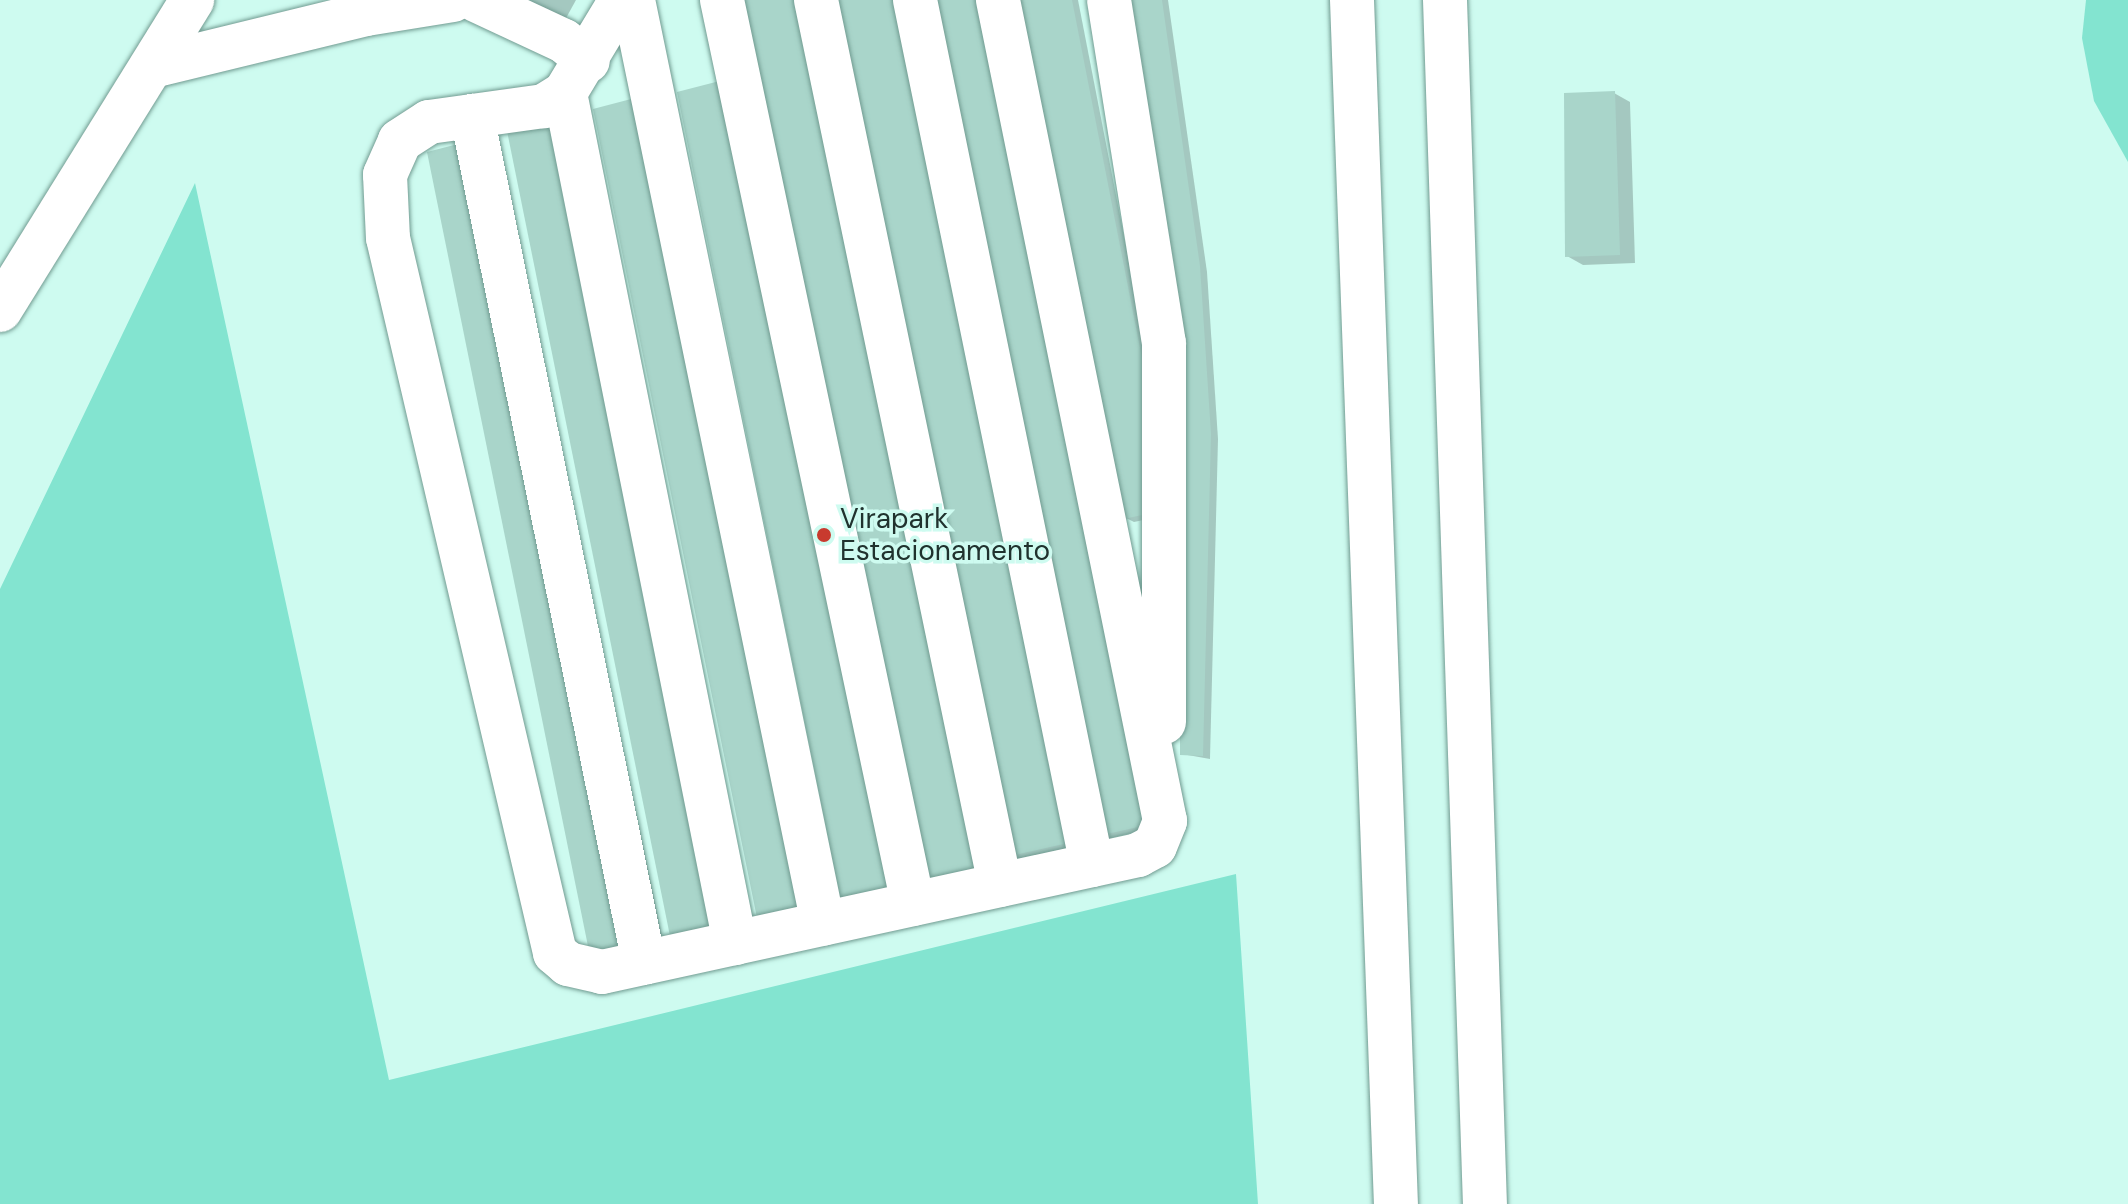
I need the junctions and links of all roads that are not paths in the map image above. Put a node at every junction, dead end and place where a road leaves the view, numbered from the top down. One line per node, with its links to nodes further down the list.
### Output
1 (192, 0): 14 (main road)
2 (453, 0): 14 (main road)
3 (476, 0): 15 (main road)
4 (621, 0): 15 (main road)
5 (633, 0): 23 (main road)
6 (722, 0): 22 (main road)
7 (816, 0): 21 (main road)
8 (915, 0): 20 (main road)
9 (998, 0): 19 (main road)
10 (1109, 0): 19 (main road)
11 (1329, 0): 17 (main road)
12 (1352, 0): 17 (main road)
13 (1445, 0): 27 (main road)
14 (153, 66): 18 (main road)
15 (577, 77): 16 (main road); 24 (main road)
16 (472, 116): 25 (main road); 25 (main road)
17 (1354, 144): 26 (main road)
18 (0, 310)
19 (1165, 821): 20 (main road)
20 (1092, 865): 21 (main road)
21 (1000, 885): 22 (main road)
22 (913, 904): 23 (main road)
23 (823, 924): 24 (main road)
24 (735, 943): 25 (main road)
25 (644, 963)
26 (1396, 1204)
27 (1485, 1204)

